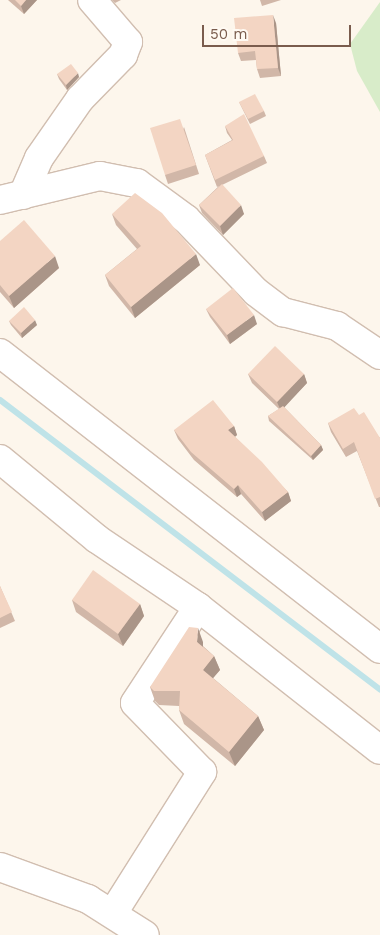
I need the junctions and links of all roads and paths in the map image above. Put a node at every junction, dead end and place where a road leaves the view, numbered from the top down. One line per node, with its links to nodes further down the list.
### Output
1 (92, 0): 2 (street)
2 (12, 197): 4 (street)
3 (0, 353): 7 (street)
4 (380, 355)
5 (0, 459): 6 (street)
6 (198, 607): 8 (street); 10 (street)
7 (380, 649)
8 (380, 750)
9 (0, 867): 10 (street)
10 (113, 913): 11 (street)
11 (145, 935)

